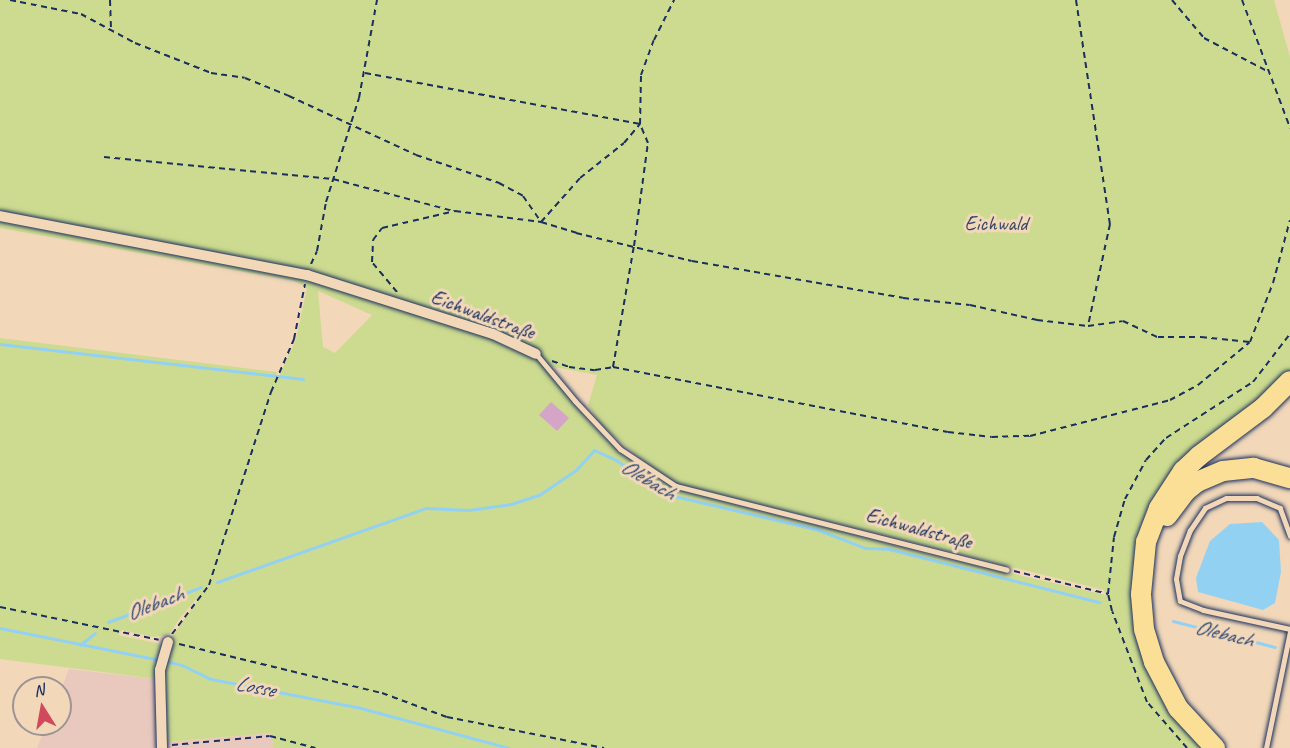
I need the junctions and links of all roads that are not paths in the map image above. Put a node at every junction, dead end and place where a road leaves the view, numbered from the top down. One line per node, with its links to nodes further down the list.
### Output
1 (0, 216): 2 (street, Eichwaldstraße)
2 (536, 354): 6 (lane, Eichwaldstraße)
3 (1290, 381): 10 (highway)
4 (1290, 478): 11 (highway)
5 (1290, 536): 7 (lane)
6 (1006, 570)
7 (1290, 630): 12 (lane)
8 (168, 642): 9 (street)
9 (163, 747)
10 (1215, 748)
11 (1228, 748)
12 (1266, 748)

